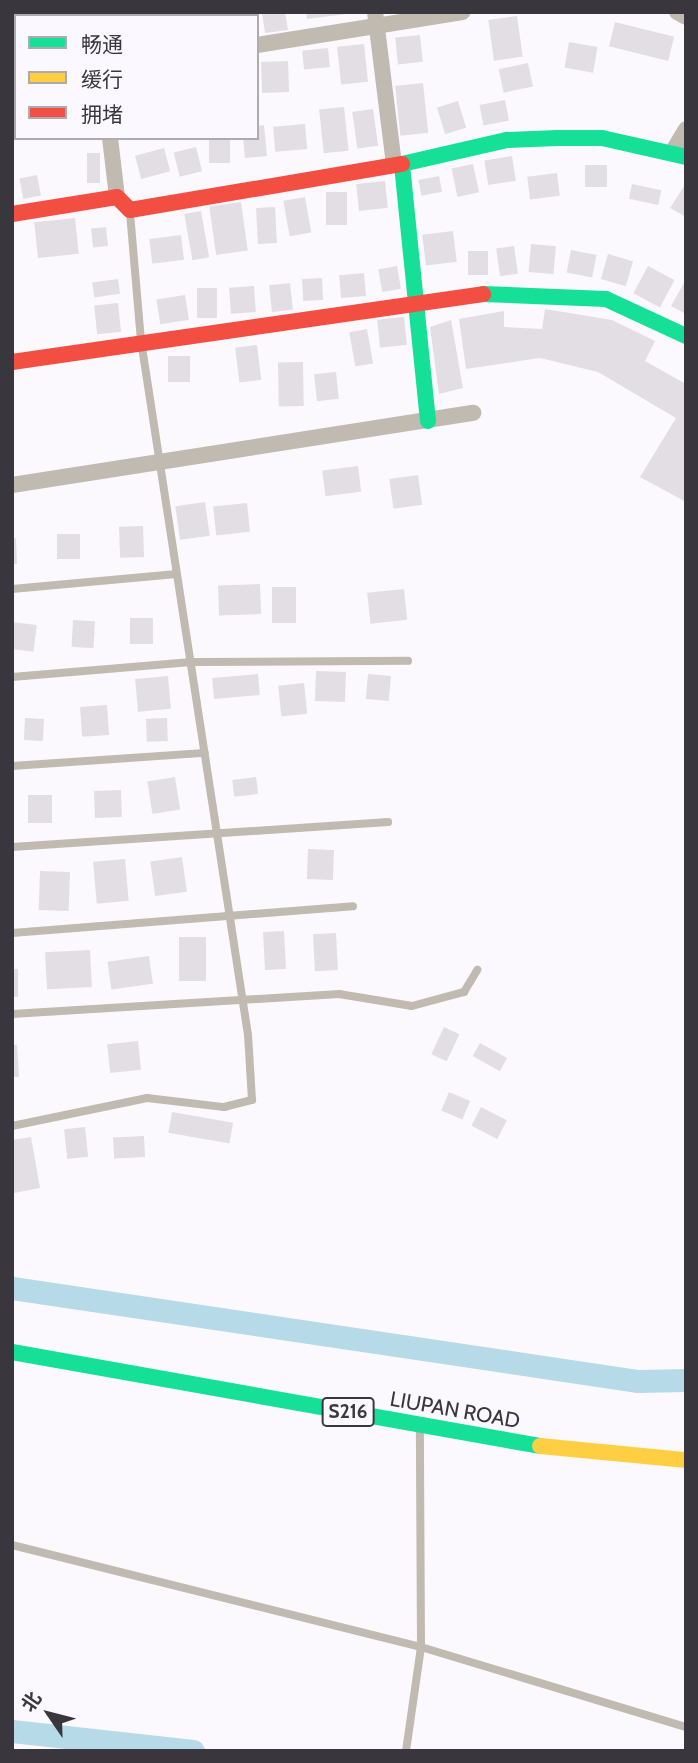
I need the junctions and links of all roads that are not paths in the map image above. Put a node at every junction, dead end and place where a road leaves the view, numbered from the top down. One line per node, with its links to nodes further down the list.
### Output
1 (463, 12): 4 (street)
2 (677, 12): 3 (street)
3 (686, 17)
4 (376, 19): 5 (street); 9 (street)
5 (259, 45)
6 (686, 129): 8 (street)
7 (110, 140): 10 (street)
8 (680, 153): 9 (street)
9 (398, 164): 11 (street); 13 (street)
10 (117, 197): 11 (street); 12 (street)
11 (130, 210): 15 (lane)
12 (12, 214)
13 (416, 304): 14 (street); 15 (street); 18 (street)
14 (686, 336)
15 (141, 341): 16 (street); 19 (lane)
16 (12, 362)
17 (473, 413): 18 (street)
18 (428, 421): 19 (street)
19 (158, 463): 20 (street); 21 (lane)
20 (12, 485)
21 (176, 574): 22 (lane); 24 (lane)
22 (12, 589)
23 (408, 661): 24 (lane)
24 (191, 662): 25 (lane); 26 (lane)
25 (12, 677)
26 (205, 753): 27 (lane); 29 (lane)
27 (12, 766)
28 (388, 822): 29 (lane)
29 (217, 830): 30 (lane); 32 (lane)
30 (12, 847)
31 (353, 906): 32 (lane)
32 (230, 917): 33 (lane); 35 (lane)
33 (12, 933)
34 (477, 970): 35 (lane)
35 (243, 1003): 36 (lane); 37 (lane)
36 (12, 1014)
37 (12, 1126)
38 (12, 1352): 39 (street, LIUPAN ROAD / S216)
39 (419, 1425): 40 (street, LIUPAN ROAD / S216); 42 (lane)
40 (686, 1460)
41 (12, 1545): 42 (lane)
42 (421, 1647): 43 (lane); 44 (lane)
43 (686, 1727)
44 (406, 1751)

